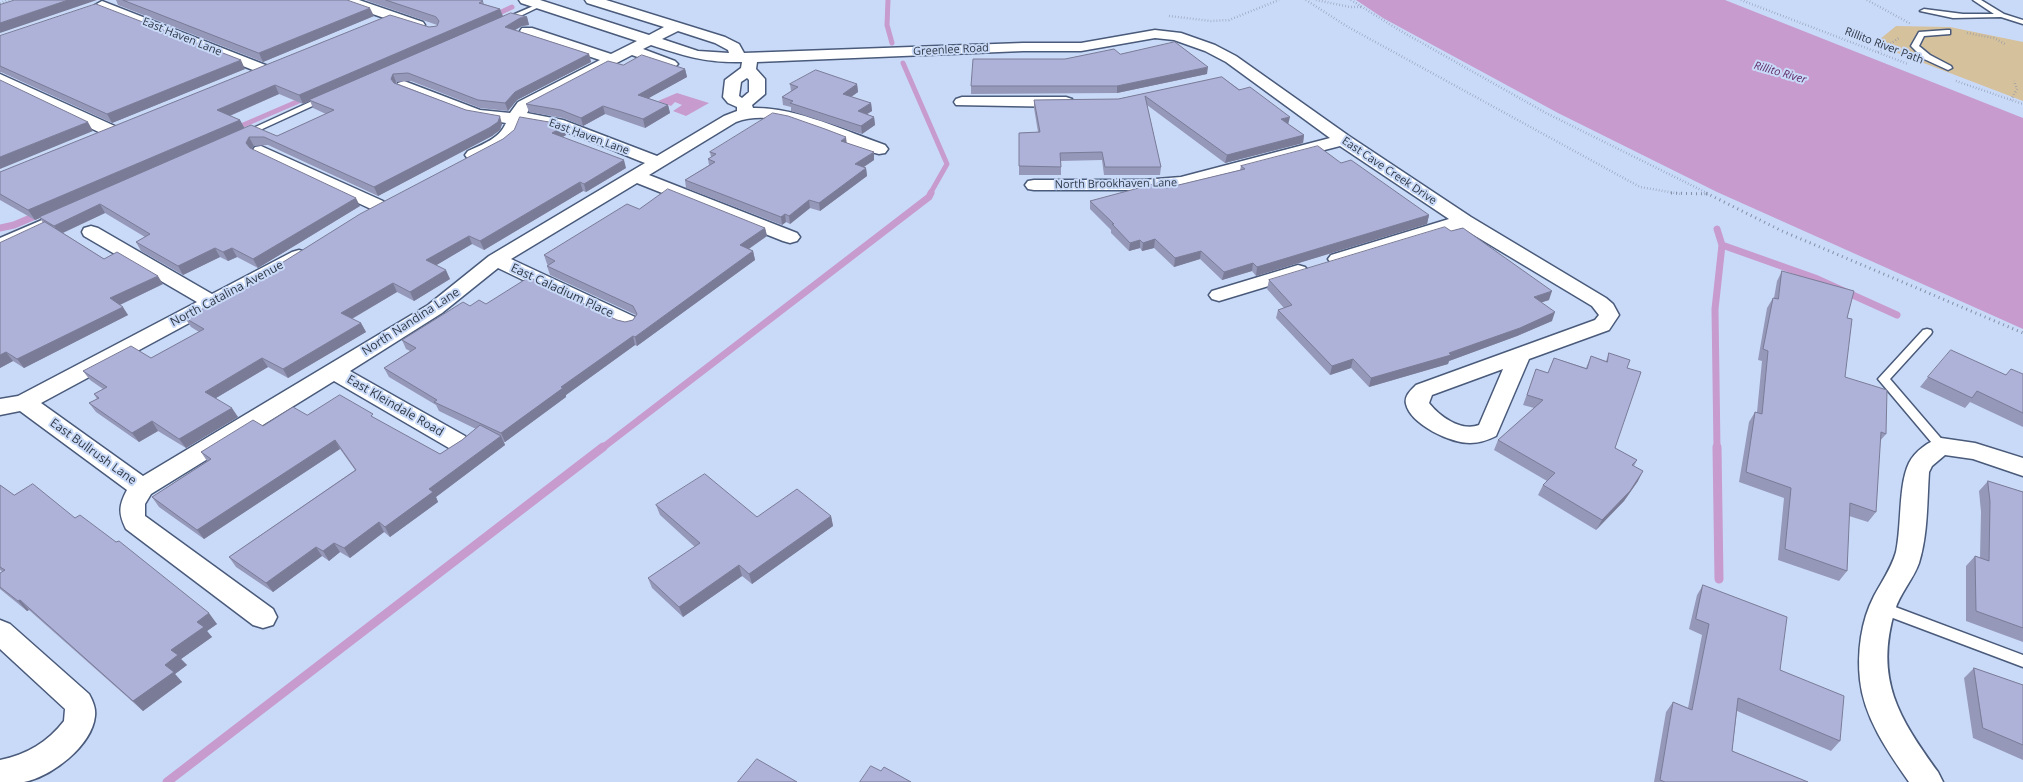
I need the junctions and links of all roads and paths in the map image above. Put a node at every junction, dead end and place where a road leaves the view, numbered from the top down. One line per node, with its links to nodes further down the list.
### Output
1 (9, 0): 13 (path)
2 (116, 0): 35 (street, East Haven Lane)
3 (346, 0): 17 (street)
4 (592, 0): 22 (street)
5 (1279, 0): 26 (path)
6 (1306, 0): 61 (path)
7 (1316, 0): 14 (path)
8 (1351, 0): 14 (path)
9 (1740, 0): 33 (path, Rillito River Path)
10 (1867, 0): 21 (path)
11 (1976, 0): 16 (lane)
12 (533, 2): 18 (lane); 27 (street, Greenlee Road)
13 (0, 3)
14 (1362, 7): 61 (path)
15 (1924, 11): 16 (lane)
16 (2002, 14): 19 (lane)
17 (392, 16): 20 (street); 23 (street)
18 (501, 22)
19 (2023, 22)
20 (373, 23)
21 (1912, 25)
22 (677, 26): 27 (street); 31 (street)
23 (433, 30)
24 (527, 31): 29 (street)
25 (1947, 32): 34 (lane)
26 (1165, 34): 31 (street, Greenlee Road); 36 (street, East Cave Creek Drive)
27 (650, 40): 28 (street); 31 (street, Greenlee Road)
28 (631, 50): 29 (street); 32 (street)
29 (612, 59): 49 (street)
30 (281, 61): 35 (street)
31 (745, 62): 48 (street)
32 (670, 64)
33 (1910, 65)
34 (1948, 68)
35 (263, 69): 37 (street)
36 (1247, 72): 38 (street); 54 (street, East Cave Creek Drive)
37 (245, 76)
38 (1229, 77)
39 (0, 79): 51 (street)
40 (1952, 80): 44 (path)
41 (2014, 81): 44 (path)
42 (404, 86): 49 (street, East Haven Lane)
43 (337, 94): 52 (lane)
44 (2011, 100): 47 (path)
45 (962, 102): 46 (street)
46 (1083, 102)
47 (2023, 104)
48 (745, 108): 55 (street); 57 (street, North Nandina Lane)
49 (516, 118): 57 (street, East Haven Lane); 58 (street)
50 (128, 124): 51 (street)
51 (110, 132): 53 (street)
52 (237, 137)
53 (92, 139)
54 (1343, 140): 60 (street, North Brookhaven Lane); 66 (street, East Cave Creek Drive)
55 (879, 148)
56 (261, 151): 63 (street)
57 (658, 162): 59 (street, North Nandina Lane)
58 (455, 164)
59 (636, 176): 68 (street); 71 (street, North Nandina Lane)
60 (1034, 185)
61 (1708, 194): 76 (path)
62 (394, 196): 63 (street)
63 (377, 206): 65 (street)
64 (64, 213): 69 (lane)
65 (356, 217)
66 (1464, 221): 72 (street); 77 (street, East Cave Creek Drive)
67 (91, 232): 73 (street)
68 (790, 237)
69 (0, 241)
70 (314, 245): 73 (street, North Catalina Avenue)
71 (496, 260): 74 (street, East Caladium Place); 78 (street, North Nandina Lane)
72 (1219, 295)
73 (212, 302): 79 (street, North Catalina Avenue)
74 (628, 322)
75 (1926, 332): 81 (lane)
76 (2023, 333)
77 (1519, 357)
78 (333, 371): 80 (street, East Kleindale Road); 83 (street, North Nandina Lane)
79 (12, 404): 83 (street, East Bullrush Lane)
80 (457, 442)
81 (1941, 446): 82 (street); 84 (street)
82 (2023, 467)
83 (142, 488): 85 (street, East Bullrush Lane)
84 (1882, 608): 87 (lane); 89 (street)
85 (263, 617)
86 (0, 632): 88 (street)
87 (2023, 661)
88 (0, 774)
89 (1927, 782)

